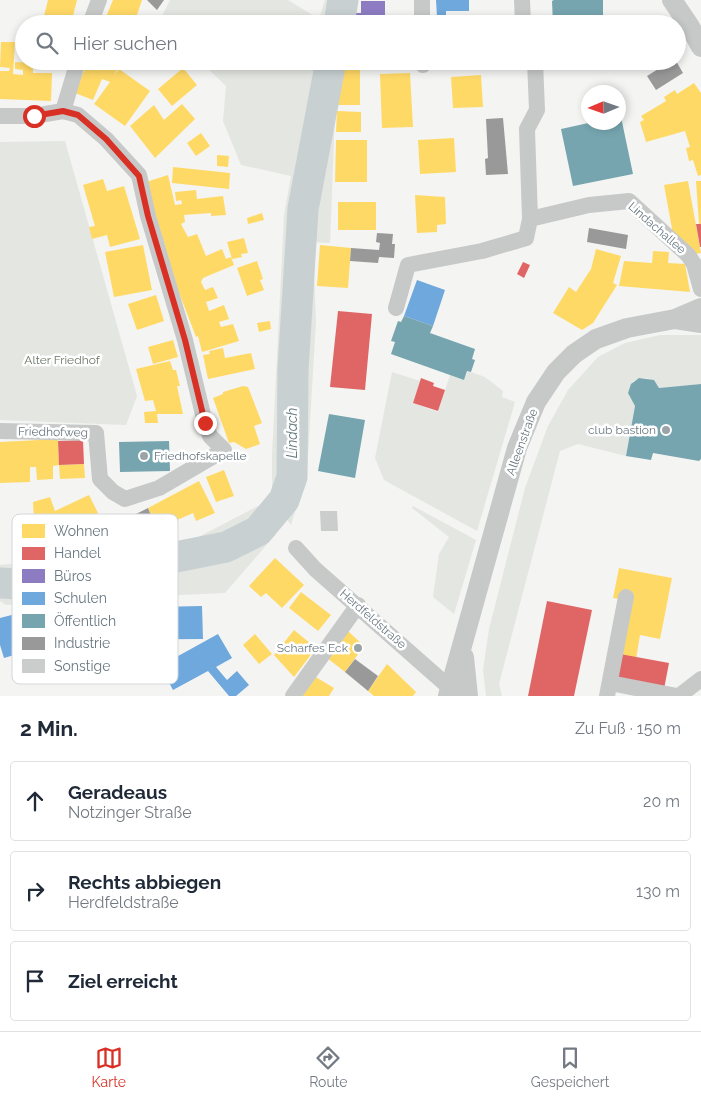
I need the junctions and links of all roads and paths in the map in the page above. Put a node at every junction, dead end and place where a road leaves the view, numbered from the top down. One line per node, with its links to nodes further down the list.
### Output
1 (100, 0): 5 (street)
2 (422, 0): 6 (street)
3 (522, 0): 7 (street)
4 (672, 0): 8 (street)
5 (94, 15)
6 (422, 15)
7 (523, 15)
8 (695, 23): 9 (street)
9 (701, 46)
10 (75, 70): 12 (street)
11 (535, 70): 14 (street)
12 (63, 111): 13 (street); 20 (street, Friedhofweg)
13 (0, 116)
14 (530, 219): 15 (street, Lindachallee); 16 (street)
15 (701, 290)
16 (396, 308)
17 (701, 308): 18 (street, Alleenstraße)
18 (675, 319): 19 (street, Alleenstraße); 26 (street, Alleenstraße)
19 (701, 323)
20 (0, 432)
21 (296, 548): 23 (street, Herdfeldstraße)
22 (626, 597): 25 (street)
23 (358, 605): 26 (street, Herdfeldstraße); 27 (street)
24 (701, 679): 28 (street)
25 (608, 689): 28 (street)
26 (456, 694)
27 (293, 696)
28 (678, 696)

